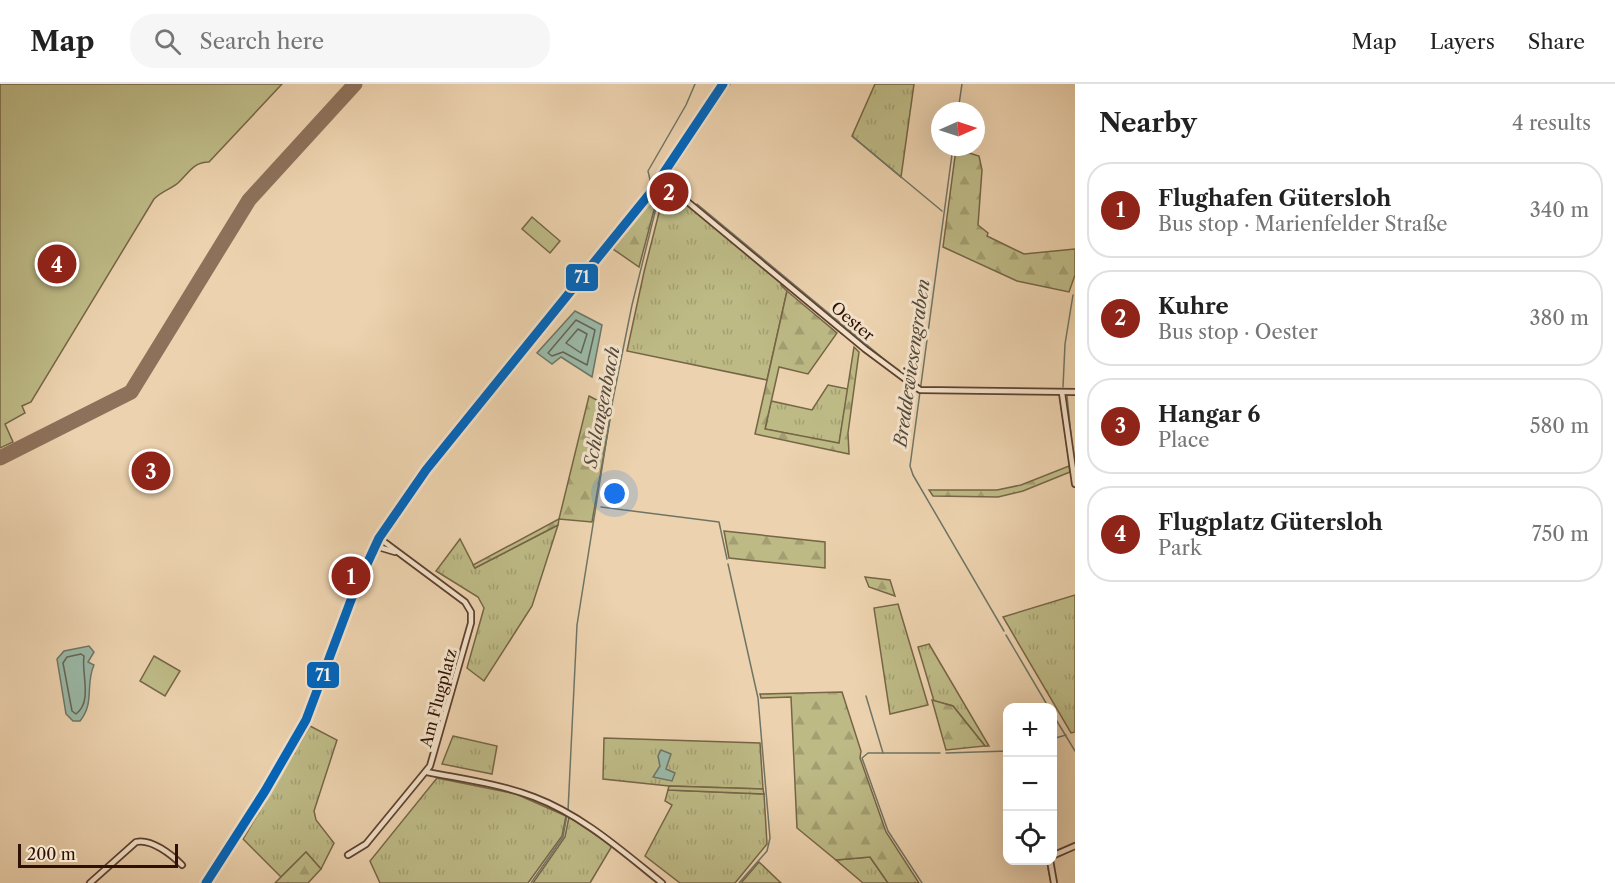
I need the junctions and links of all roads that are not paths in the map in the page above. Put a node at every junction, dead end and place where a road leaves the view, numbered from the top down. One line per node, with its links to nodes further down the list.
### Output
1 (723, 84): 2 (main road)
2 (658, 182): 4 (street, Oester); 6 (main road)
3 (1075, 392): 4 (street, Oester)
4 (1062, 393): 5 (street)
5 (1075, 484)
6 (379, 538): 7 (main road); 8 (street, Am Flugplatz)
7 (375, 546): 8 (street, Am Flugplatz); 16 (main road)
8 (395, 552): 9 (street, Am Flugplatz)
9 (427, 772): 12 (street, Am Flugplatz); 17 (street)
10 (1075, 846): 11 (street)
11 (1057, 854)
12 (348, 855)
13 (1051, 865): 18 (street)
14 (182, 866): 15 (street)
15 (90, 883)
16 (206, 883)
17 (662, 883)
18 (1054, 883)

